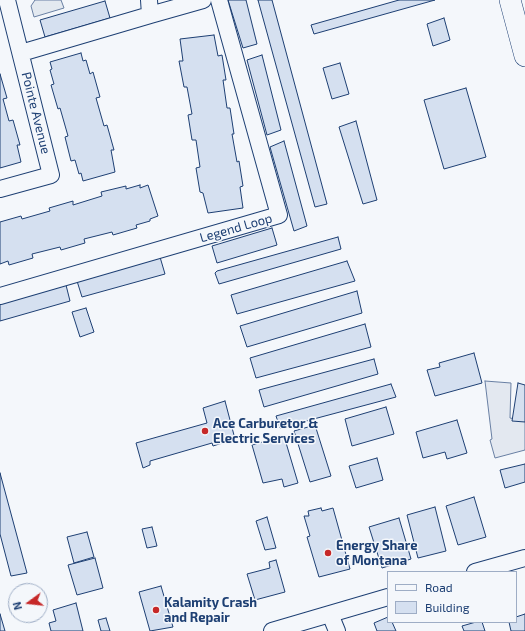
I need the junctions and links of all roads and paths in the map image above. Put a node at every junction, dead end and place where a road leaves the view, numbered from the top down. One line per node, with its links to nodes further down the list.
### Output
1 (7, 0): 6 (street, Pointe Avenue)
2 (203, 0): 5 (street)
3 (219, 0): 9 (street, Legend Loop)
4 (510, 0): 7 (main road)
5 (150, 8): 6 (street)
6 (21, 53): 8 (street, Pointe Avenue)
7 (525, 56)
8 (0, 189)
9 (0, 296)
10 (525, 558): 11 (street)
11 (479, 571)
12 (387, 597): 13 (street)
13 (330, 614): 14 (street); 15 (street)
14 (272, 631)
15 (337, 631)

